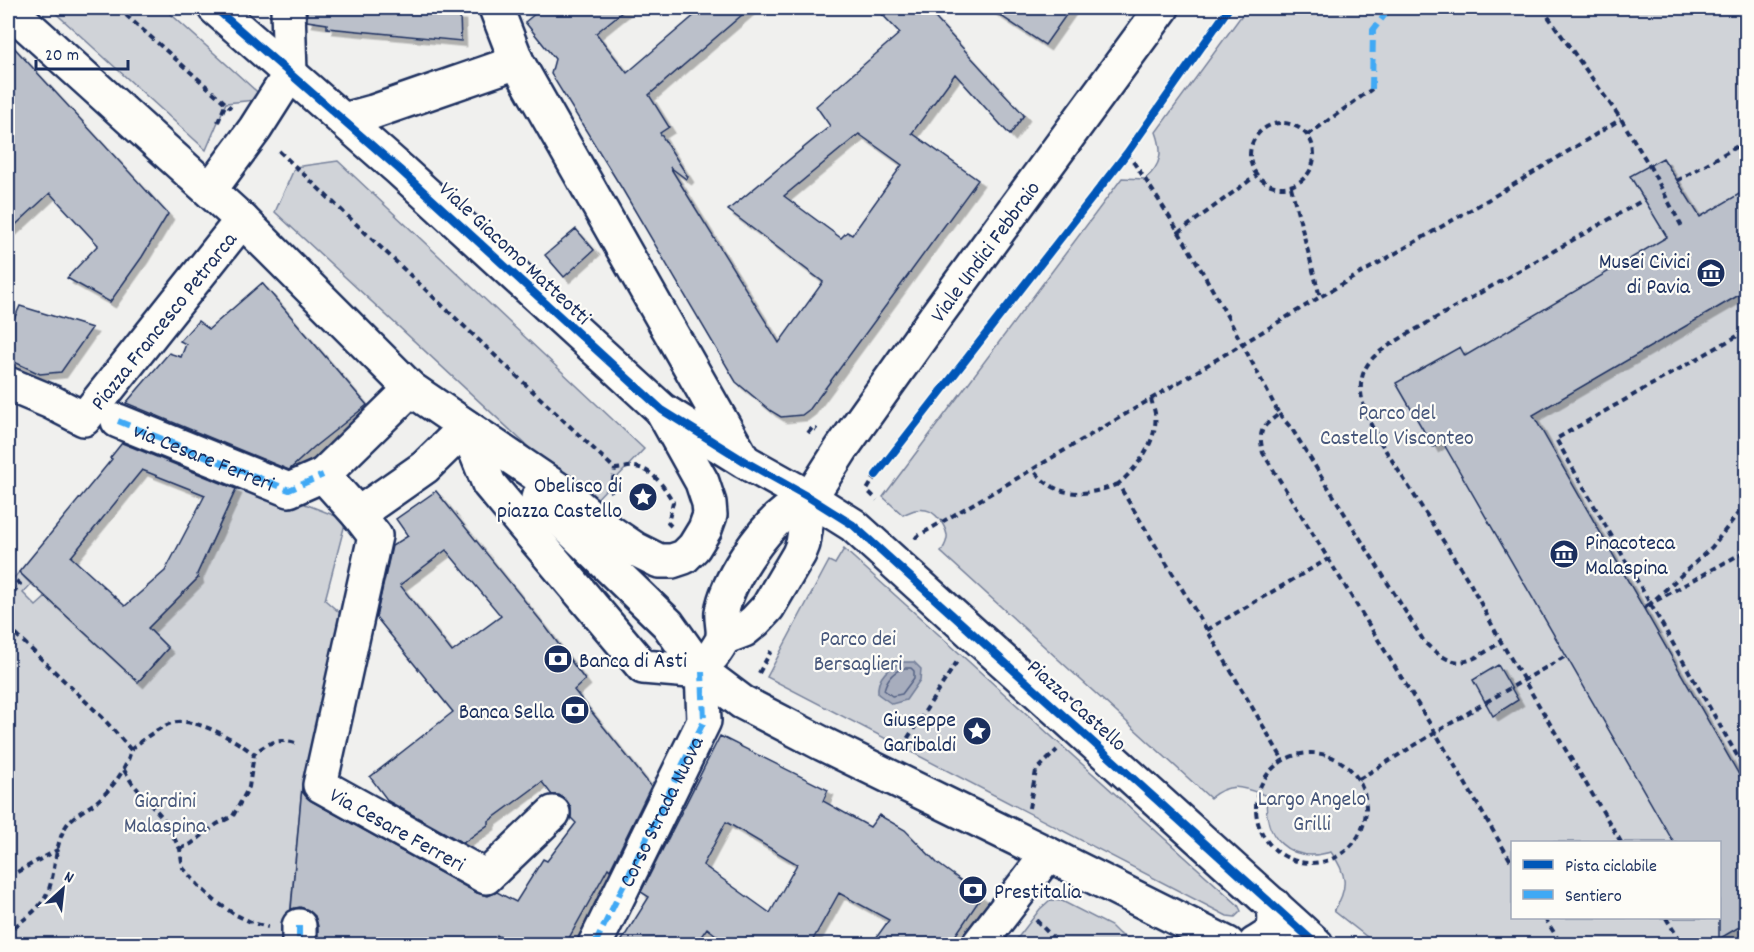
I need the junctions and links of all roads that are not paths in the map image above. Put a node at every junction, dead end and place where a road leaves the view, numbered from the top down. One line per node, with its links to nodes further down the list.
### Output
1 (8, 8): 9 (street, Viale Giacomo Matteotti)
2 (215, 8): 7 (street, Viale Giacomo Matteotti)
3 (288, 8): 7 (street)
4 (495, 8): 6 (street)
5 (1162, 8): 18 (street, Viale Undici Febbraio)
6 (517, 62): 8 (street); 16 (street)
7 (290, 74): 8 (street, Viale Giacomo Matteotti); 9 (street)
8 (344, 120): 13 (street, Viale Giacomo Matteotti)
9 (210, 190): 10 (street, Viale Giacomo Matteotti)
10 (242, 220): 11 (street, Piazza Francesco Petrarca); 12 (street, Viale Giacomo Matteotti)
11 (8, 384)
12 (411, 388): 15 (street, Viale Giacomo Matteotti); 17 (street)
13 (662, 410): 15 (street, Viale Giacomo Matteotti); 16 (street, Viale Giacomo Matteotti)
14 (118, 421): 17 (street, via Cesare Ferreri)
15 (466, 427): 19 (street); 21 (street, Viale Giacomo Matteotti); 21 (street)
16 (744, 461): 18 (street, Viale Giacomo Matteotti)
17 (322, 475): 19 (street)
18 (810, 498): 20 (street); 20 (street); 24 (street, Piazza Castello)
19 (358, 514): 22 (street, Via Cesare Ferreri)
20 (723, 638): 21 (street)
21 (702, 672): 23 (street); 25 (street, Corso Strada Nuova)
22 (553, 813)
23 (1048, 854): 26 (street); 27 (street)
24 (1274, 905): 28 (street); 29 (street, Piazza Castello)
25 (595, 945)
26 (979, 945)
27 (1228, 945)
28 (1255, 945)
29 (1317, 945)

